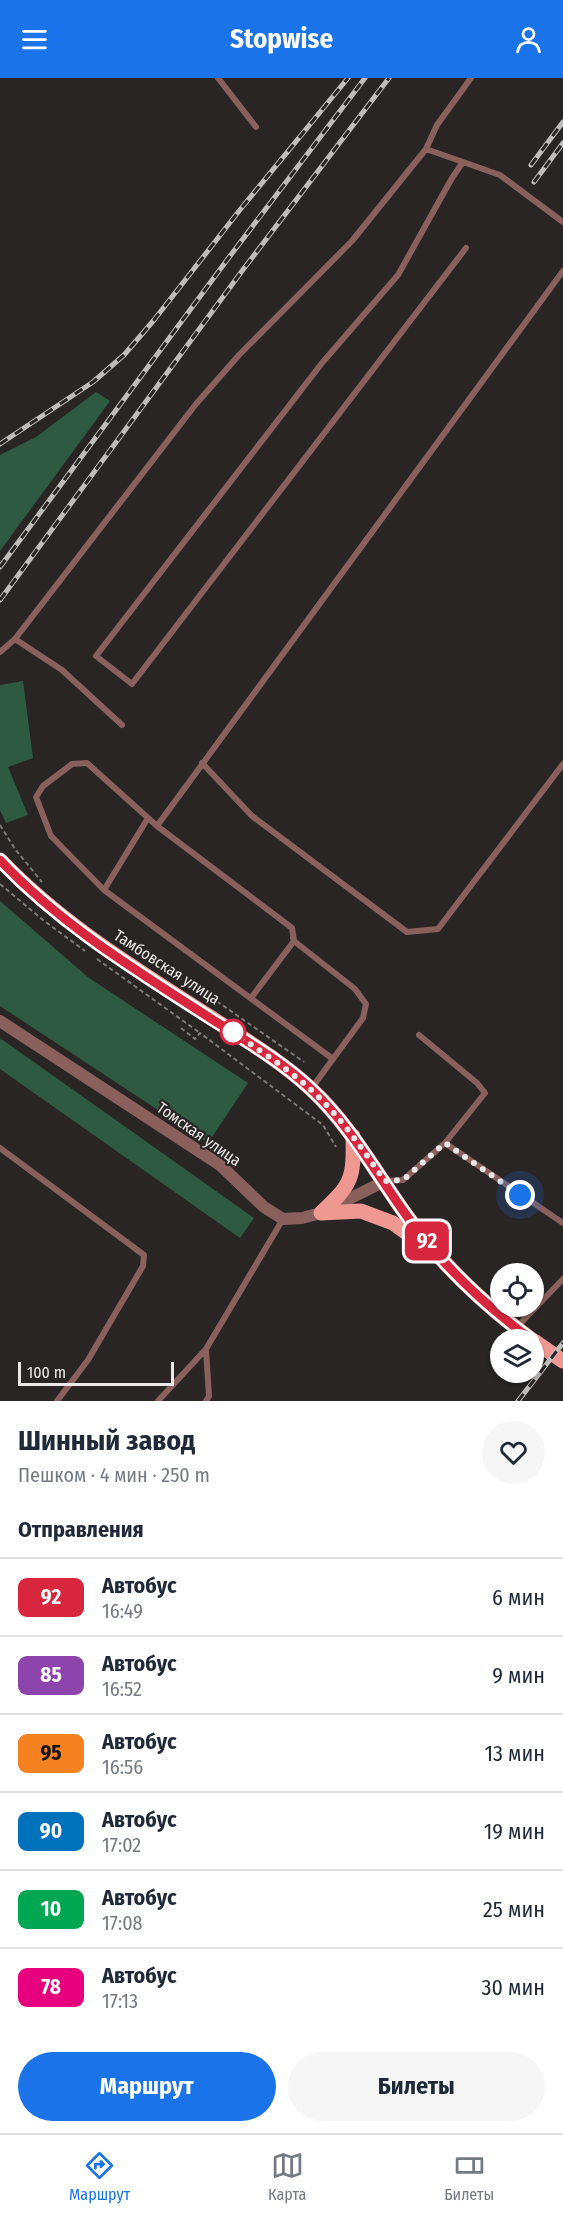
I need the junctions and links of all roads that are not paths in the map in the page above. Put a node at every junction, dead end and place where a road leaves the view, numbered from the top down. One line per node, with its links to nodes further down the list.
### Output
1 (219, 78): 3 (lane)
2 (471, 78): 4 (lane)
3 (256, 127)
4 (426, 149): 5 (lane); 9 (lane)
5 (463, 162): 6 (lane); 7 (lane)
6 (563, 222)
7 (466, 248)
8 (563, 271): 12 (lane)
9 (15, 639): 10 (lane); 11 (lane)
10 (0, 652)
11 (122, 725)
12 (202, 763): 13 (lane); 15 (lane)
13 (563, 764)
14 (148, 818): 15 (lane); 17 (lane); 17 (lane)
15 (157, 826): 18 (lane)
16 (0, 860): 23 (main road, Тамбовская улица)
17 (104, 890): 19 (lane)
18 (294, 941): 19 (lane); 22 (lane)
19 (251, 998): 22 (lane)
20 (0, 1021): 29 (street, Томская улица)
21 (419, 1035): 25 (lane)
22 (333, 1059): 23 (lane)
23 (310, 1089): 24 (main road, Тамбовская улица)
24 (353, 1136): 27 (main road, Тамбовская улица); 28 (main road)
25 (445, 1143): 27 (lane); 30 (lane)
26 (0, 1148): 37 (lane)
27 (385, 1181): 28 (street); 31 (main road, Тамбовская улица)
28 (321, 1213): 29 (street); 31 (main road)
29 (283, 1219): 35 (lane)
30 (563, 1223)
31 (445, 1264): 33 (main road, Тамбовская улица)
32 (563, 1279): 33 (lane)
33 (516, 1328)
34 (544, 1348): 36 (main road, Тамбовская улица)
35 (206, 1349): 38 (lane); 39 (lane)
36 (563, 1361)
37 (57, 1401)
38 (158, 1401)
39 (206, 1401)

